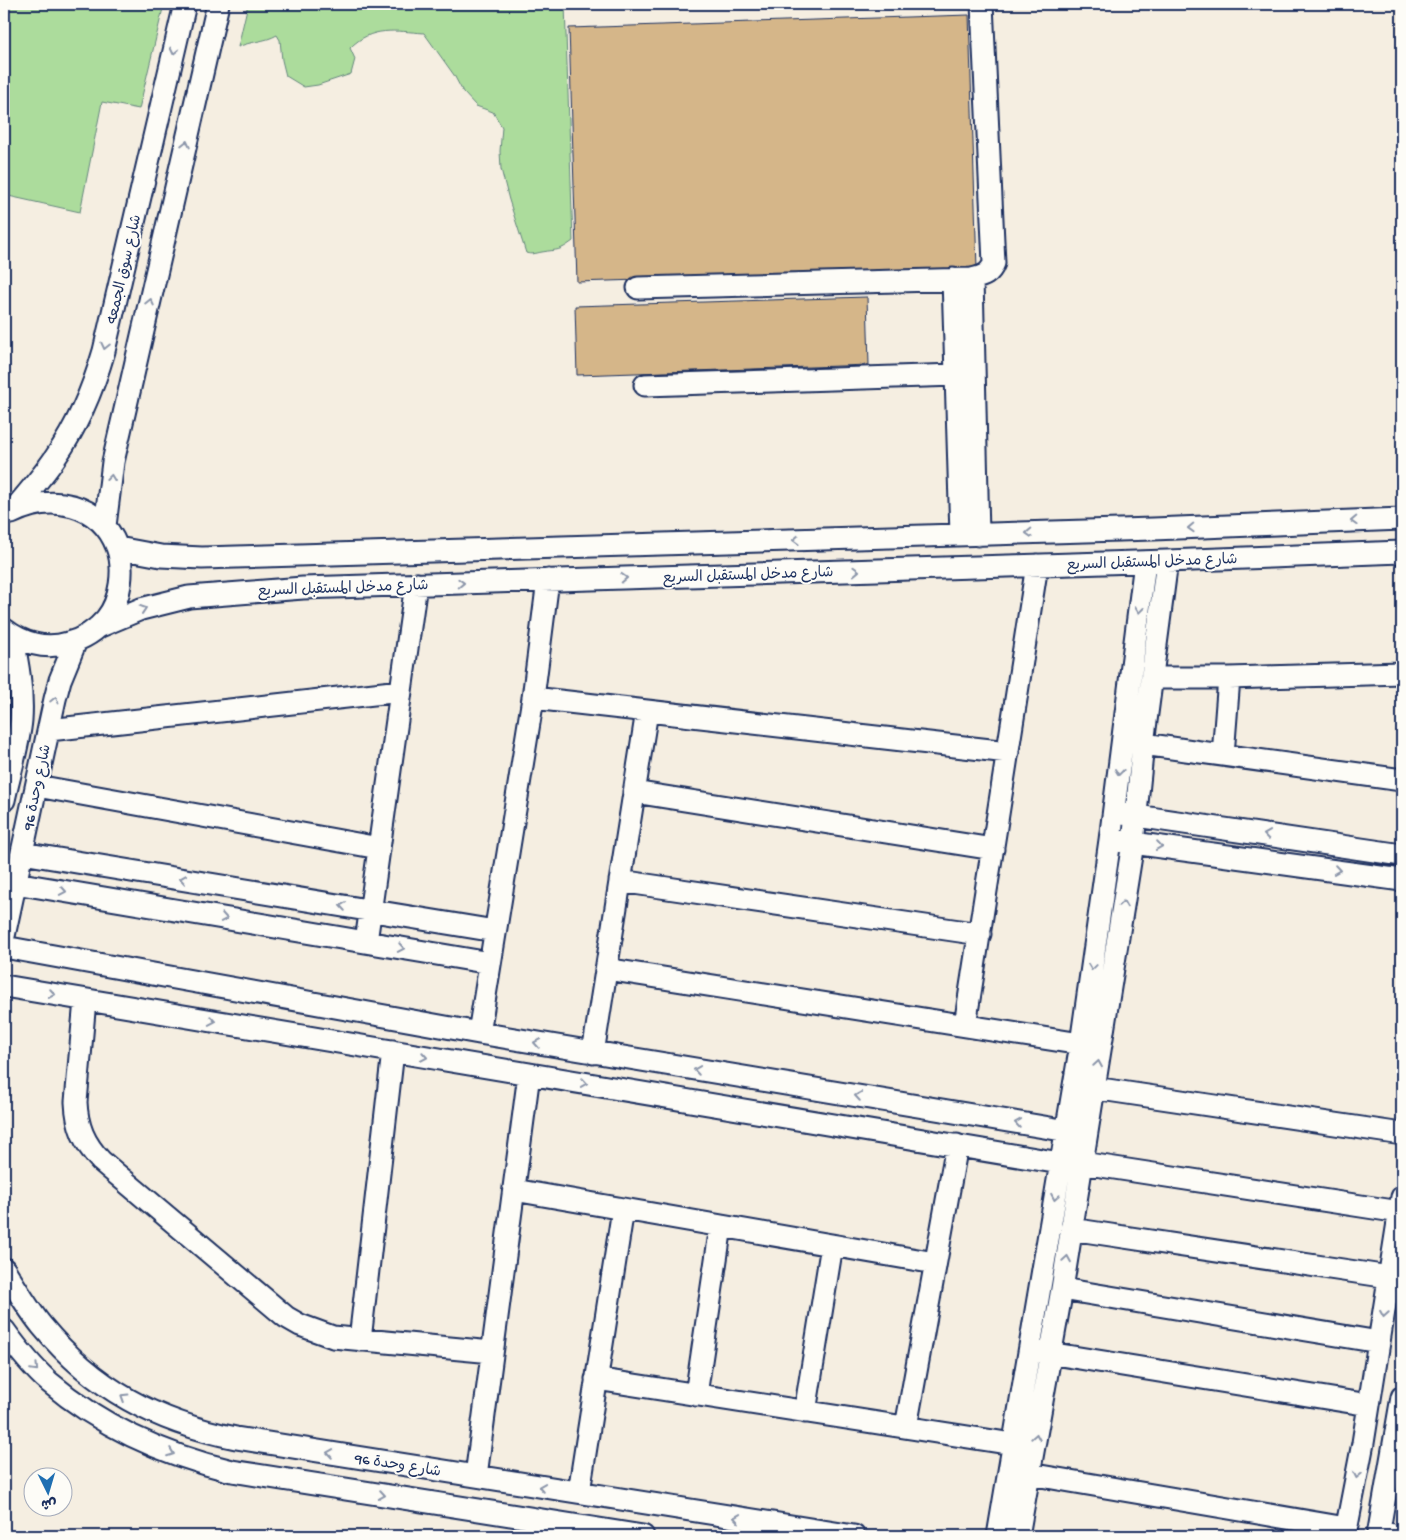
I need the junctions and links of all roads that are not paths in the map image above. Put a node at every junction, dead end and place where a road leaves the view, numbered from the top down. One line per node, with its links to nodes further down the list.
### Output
1 (185, 4): 8 (street, شارع سوق الجمعه, one-way to 8)
2 (218, 4): 10 (street, one-way to 2)
3 (982, 4): 4 (street)
4 (963, 279): 5 (street); 6 (street); 12 (street)
5 (638, 288)
6 (956, 375): 7 (street); 12 (street)
7 (645, 385)
8 (8, 516): 10 (street)
9 (1402, 519): 11 (street, one-way to 11)
10 (104, 526): 14 (street)
11 (1153, 529): 12 (street, one-way to 12); 16 (street)
12 (970, 535): 13 (street, one-way to 13)
13 (648, 545): 14 (street); 18 (street)
14 (118, 548): 21 (street)
15 (1402, 552): 16 (street, شارع مدخل المستقبل السريع)
16 (1155, 562): 17 (street, شارع مدخل المستقبل السريع); 25 (street); 38 (street, one-way to 38)
17 (1037, 565): 18 (street, شارع مدخل المستقبل السريع, one-way to 17); 32 (street)
18 (648, 577): 19 (street, شارع مدخل المستقبل السريع, one-way to 18)
19 (548, 580): 20 (street, شارع مدخل المستقبل السريع, one-way to 19); 28 (street)
20 (416, 584): 21 (street, شارع مدخل المستقبل السريع, one-way to 20); 27 (street)
21 (98, 627): 23 (street)
22 (8, 632): 23 (street); 37 (street, شارع وحدة 96)
23 (76, 641): 30 (street, شارع وحدة 96, one-way to 23)
24 (1402, 673): 26 (street)
25 (1152, 678): 26 (street); 31 (street)
26 (1229, 678): 33 (street)
27 (401, 691): 30 (street); 43 (street)
28 (532, 698): 29 (street); 52 (street)
29 (647, 711): 32 (street); 36 (street)
30 (49, 730): 35 (street, شارع وحدة 96)
31 (1143, 744): 33 (street); 39 (street)
32 (1008, 752): 44 (street)
33 (1223, 755): 34 (street)
34 (1402, 780)
35 (37, 786): 43 (street); 45 (street, شارع وحدة 96)
36 (634, 792): 44 (street); 49 (street)
37 (4, 800)
38 (1114, 813): 39 (street); 40 (street)
39 (1136, 816): 41 (street, one-way to 39); 42 (street)
40 (1110, 840): 42 (street); 63 (street, one-way to 63)
41 (1305, 841): 46 (street); 47 (street)
42 (1133, 843): 47 (street, one-way to 47); 67 (street, one-way to 42)
43 (379, 848): 51 (street)
44 (993, 849): 53 (street)
45 (22, 853): 50 (street, شارع وحدة 96); 51 (street, one-way to 45)
46 (1402, 855)
47 (1302, 865): 48 (street, one-way to 48)
48 (1402, 880)
49 (620, 882): 53 (street); 58 (street)
50 (15, 883): 54 (street, شارع وحدة 96); 55 (street, one-way to 55)
51 (370, 910): 52 (street); 55 (street)
52 (495, 931): 57 (street)
53 (980, 934): 61 (street)
54 (4, 936)
55 (366, 942): 57 (street, one-way to 57)
56 (4, 947): 62 (street)
57 (490, 963): 62 (street)
58 (606, 969): 61 (street); 65 (street)
59 (4, 986): 60 (street, one-way to 60)
60 (85, 1000): 64 (street, one-way to 64); 84 (street)
61 (966, 1025): 63 (street)
62 (479, 1033): 65 (street, one-way to 62)
63 (1080, 1044): 68 (street)
64 (393, 1051): 66 (street, one-way to 66); 84 (street)
65 (593, 1052): 68 (street, one-way to 65)
66 (529, 1074): 70 (street, one-way to 70); 73 (street)
67 (1094, 1088): 68 (street); 69 (street)
68 (1076, 1132): 71 (street); 72 (street)
69 (1402, 1134)
70 (957, 1146): 71 (street); 79 (street)
71 (1060, 1163): 86 (street, one-way to 86)
72 (1082, 1163): 74 (street); 77 (street)
73 (514, 1190): 75 (street); 87 (street)
74 (1401, 1205): 81 (street)
75 (623, 1209): 76 (street); 89 (street)
76 (722, 1226): 78 (street); 90 (street)
77 (1072, 1229): 81 (street); 82 (street, one-way to 77)
78 (832, 1245): 79 (street); 93 (street)
79 (936, 1263): 95 (street)
80 (4, 1269): 94 (street, شارع وحدة 96, one-way to 80)
81 (1389, 1278): 85 (street, one-way to 85)
82 (1062, 1289): 85 (street); 88 (street)
83 (4, 1330): 97 (street, one-way to 97)
84 (360, 1340): 87 (street)
85 (1379, 1342): 91 (street)
86 (1029, 1350): 88 (street); 98 (street)
87 (492, 1352): 102 (street)
88 (1050, 1353): 91 (street); 100 (street, one-way to 88)
89 (596, 1379): 90 (street); 103 (street)
90 (696, 1395): 93 (street)
91 (1369, 1405): 96 (street)
92 (1402, 1405): 99 (street)
93 (805, 1412): 95 (street)
94 (160, 1416): 97 (street); 102 (street, شارع وحدة 96, one-way to 94)
95 (906, 1427): 98 (street)
96 (1363, 1443): 99 (street); 105 (street, one-way to 105)
97 (148, 1444): 107 (street, one-way to 107)
98 (1013, 1444): 110 (street)
99 (1393, 1448): 101 (street)
100 (1029, 1474): 105 (street); 111 (street)
101 (1396, 1475): 106 (street)
102 (476, 1476): 103 (street, شارع وحدة 96, one-way to 102)
103 (579, 1492): 104 (street, شارع وحدة 96)
104 (653, 1504): 108 (street); 109 (street, شارع وحدة 96, one-way to 104)
105 (1346, 1532)
106 (1378, 1535): 112 (street)
107 (643, 1536)
108 (648, 1536)
109 (854, 1536)
110 (998, 1536)
111 (1018, 1536)
112 (1402, 1536)

